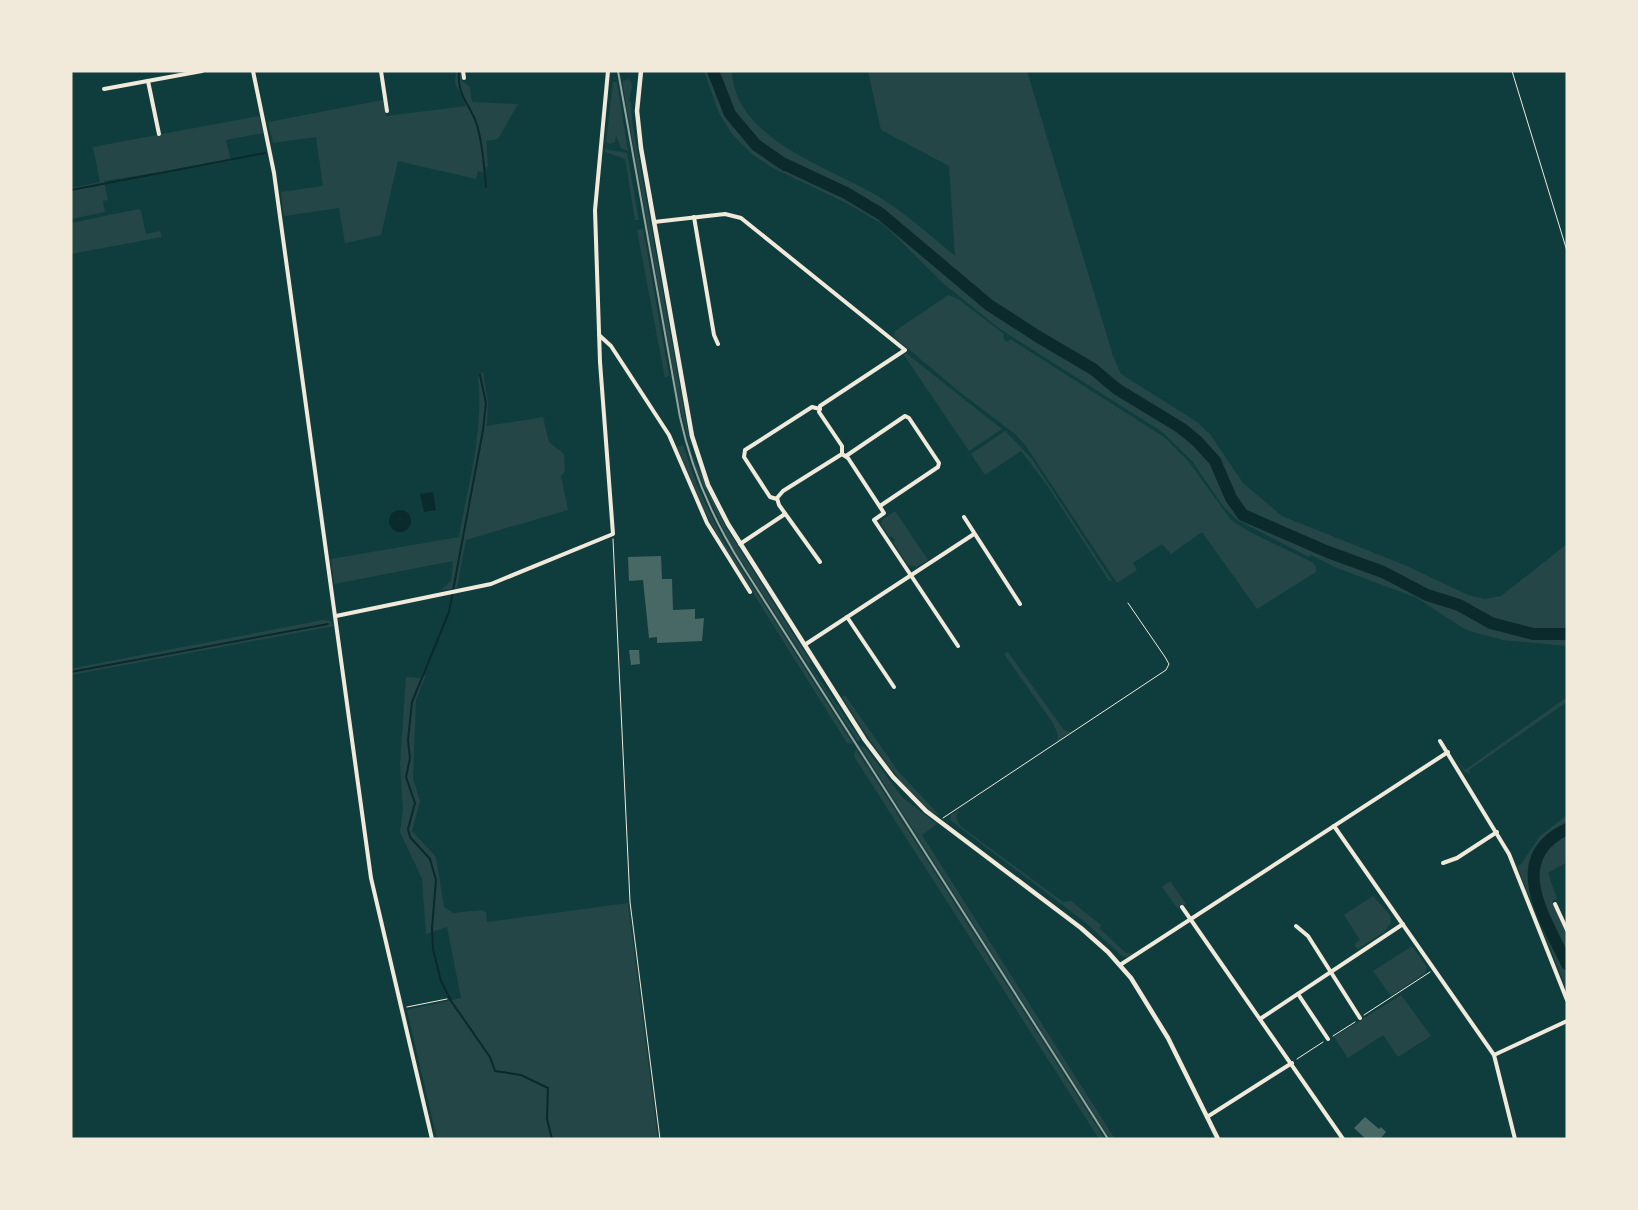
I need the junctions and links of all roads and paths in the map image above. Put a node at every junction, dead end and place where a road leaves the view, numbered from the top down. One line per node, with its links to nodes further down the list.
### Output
1 (202, 71): 9 (street)
2 (253, 71): 32 (street)
3 (381, 71): 11 (street)
4 (463, 71): 8 (street)
5 (608, 71): 16 (street)
6 (641, 71): 14 (street)
7 (1512, 71): 15 (path)
8 (464, 78)
9 (148, 81): 10 (street); 12 (street)
10 (104, 89)
11 (387, 110)
12 (159, 134)
13 (694, 217): 14 (street); 17 (street); 18 (street)
14 (654, 222): 26 (street)
15 (1567, 251)
16 (599, 336): 24 (street); 29 (street)
17 (718, 344)
18 (820, 409): 19 (street); 20 (street)
19 (844, 455): 20 (street); 21 (street); 21 (street)
20 (777, 499): 22 (street)
21 (880, 506): 28 (street)
22 (785, 514): 26 (street); 27 (street)
23 (964, 517): 25 (street)
24 (613, 534): 32 (street); 63 (path)
25 (974, 534): 28 (street); 31 (street)
26 (740, 544): 34 (street)
27 (820, 562)
28 (910, 575): 33 (street); 35 (street)
29 (750, 592)
30 (1128, 603): 39 (path)
31 (1020, 604)
32 (336, 616): 54 (street)
33 (847, 617): 34 (street); 36 (street)
34 (806, 644): 39 (street)
35 (958, 646)
36 (894, 687)
37 (1440, 741): 38 (street)
38 (1448, 752): 40 (street); 41 (street)
39 (938, 821): 49 (street)
40 (1334, 826): 45 (street); 46 (street)
41 (1497, 832): 42 (street); 53 (street)
42 (1443, 863)
43 (1555, 904): 48 (street)
44 (1182, 907): 45 (street)
45 (1191, 920): 49 (street); 56 (street)
46 (1403, 924): 50 (street); 59 (street)
47 (1296, 926): 50 (street)
48 (1567, 930)
49 (1120, 965): 61 (street)
50 (1331, 972): 51 (street); 55 (street)
51 (1298, 994): 56 (street); 58 (street)
52 (447, 999): 54 (path)
53 (1567, 1000)
54 (402, 1008): 62 (street)
55 (1360, 1018)
56 (1260, 1019): 60 (street)
57 (1567, 1021): 59 (street)
58 (1328, 1039)
59 (1494, 1054): 66 (street)
60 (1292, 1063): 61 (street); 65 (street)
61 (1208, 1117): 64 (street)
62 (432, 1139)
63 (660, 1139)
64 (1218, 1139)
65 (1343, 1139)
66 (1515, 1139)

